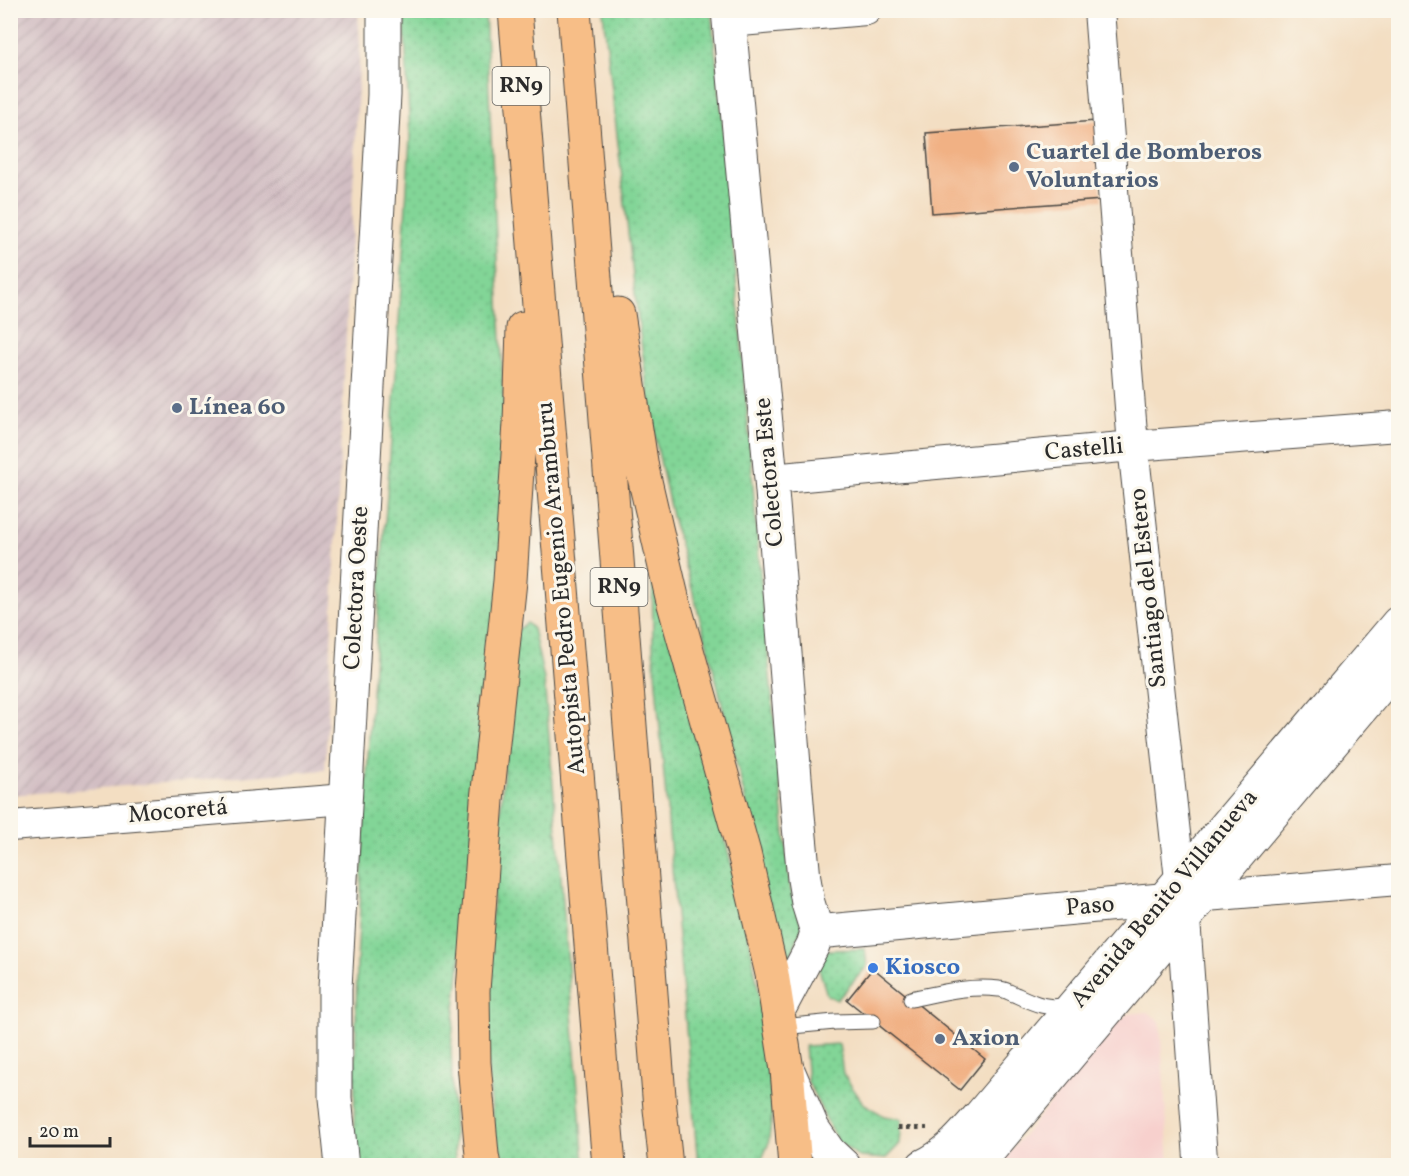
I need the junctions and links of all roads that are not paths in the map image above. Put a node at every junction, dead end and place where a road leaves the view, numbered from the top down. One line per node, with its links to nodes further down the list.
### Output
1 (384, 10): 14 (street, Colectora Oeste)
2 (515, 10): 8 (highway, Autopista Pedro Eugenio Aramburu / RN9)
3 (574, 10): 7 (highway, RN9)
4 (866, 10): 6 (street)
5 (1099, 10): 10 (street, Santiago del Estero)
6 (729, 16): 11 (street, Colectora Este)
7 (579, 64): 21 (highway); 27 (highway, RN9)
8 (528, 162): 25 (highway); 26 (highway, Autopista Pedro Eugenio Aramburu / RN9)
9 (1398, 426): 10 (street, Castelli)
10 (1133, 446): 11 (street, Castelli); 17 (street, Santiago del Estero)
11 (771, 479): 18 (street, Colectora Este)
12 (1398, 623): 17 (street, Avenida Benito Villanueva)
13 (1398, 665): 17 (street, Avenida Benito Villanueva)
14 (345, 799): 15 (street, Mocoretá); 24 (street, Colectora Oeste)
15 (10, 826)
16 (1398, 880): 17 (street, Paso)
17 (1183, 899): 18 (street, Paso); 20 (street, Avenida Benito Villanueva); 31 (street, Avenida Benito Villanueva); 32 (street, Santiago del Estero)
18 (817, 932): 21 (street)
19 (911, 999): 20 (lane)
20 (1077, 1002): 30 (street, Avenida Benito Villanueva)
21 (780, 1019): 22 (lane); 23 (highway)
22 (873, 1021)
23 (787, 1070): 28 (highway); 29 (street)
24 (342, 1166)
25 (484, 1166)
26 (609, 1166)
27 (666, 1166)
28 (795, 1166)
29 (844, 1166)
30 (923, 1166)
31 (976, 1166)
32 (1201, 1166)

